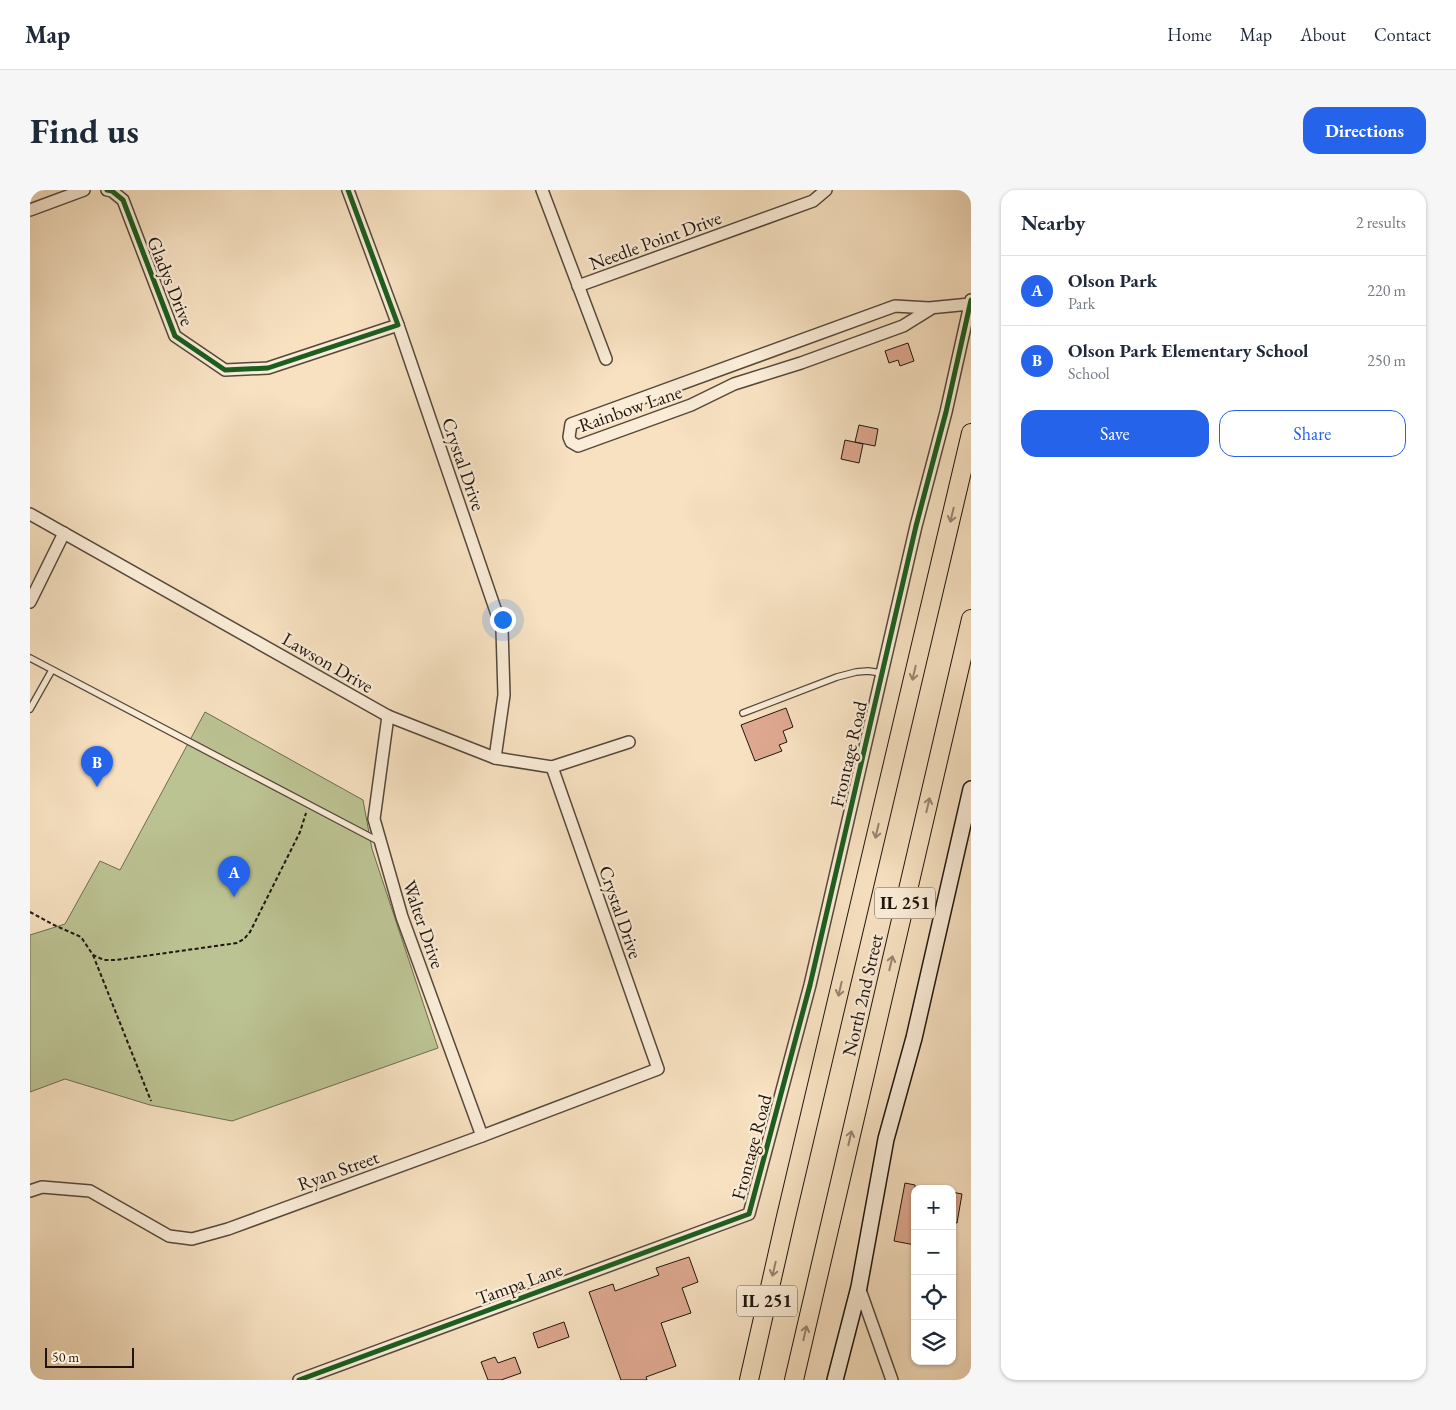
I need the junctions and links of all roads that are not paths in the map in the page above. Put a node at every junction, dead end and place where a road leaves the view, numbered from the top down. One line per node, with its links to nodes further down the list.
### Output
1 (84, 190): 6 (street)
2 (107, 190): 10 (street, Gladys Drive)
3 (348, 190): 10 (street, Crystal Drive)
4 (542, 190): 7 (street)
5 (826, 190): 7 (street, Needle Point Drive)
6 (30, 210)
7 (578, 286): 11 (street)
8 (971, 302): 9 (street, Rainbow Lane); 19 (street, Frontage Road)
9 (932, 308): 9 (street, Rainbow Lane)
10 (398, 325): 24 (street, Crystal Drive)
11 (606, 358)
12 (971, 433): 34 (main road, North 2nd Street / IL 251, one-way to 34)
13 (30, 514): 14 (street, Lawson Drive)
14 (64, 533): 15 (street); 22 (street, Lawson Drive)
15 (30, 602)
16 (971, 620): 35 (main road, North 2nd Street / IL 251, one-way to 16)
17 (30, 658): 18 (lane)
18 (52, 670): 20 (lane); 27 (lane)
19 (882, 673): 21 (lane); 31 (street, Frontage Road)
20 (30, 709)
21 (743, 713)
22 (388, 716): 24 (street, Lawson Drive); 27 (street, Walter Drive)
23 (629, 742): 25 (street, Lawson Drive)
24 (495, 758): 25 (street, Lawson Drive)
25 (552, 767): 28 (street, Crystal Drive)
26 (971, 789): 32 (street)
27 (380, 842): 29 (street, Walter Drive)
28 (658, 1069): 29 (street, Ryan Street)
29 (482, 1136): 30 (street, Ryan Street)
30 (30, 1191)
31 (749, 1214): 33 (street, Tampa Lane)
32 (859, 1287): 36 (street); 37 (street)
33 (299, 1380)
34 (749, 1380)
35 (794, 1380)
36 (835, 1380)
37 (892, 1380)

